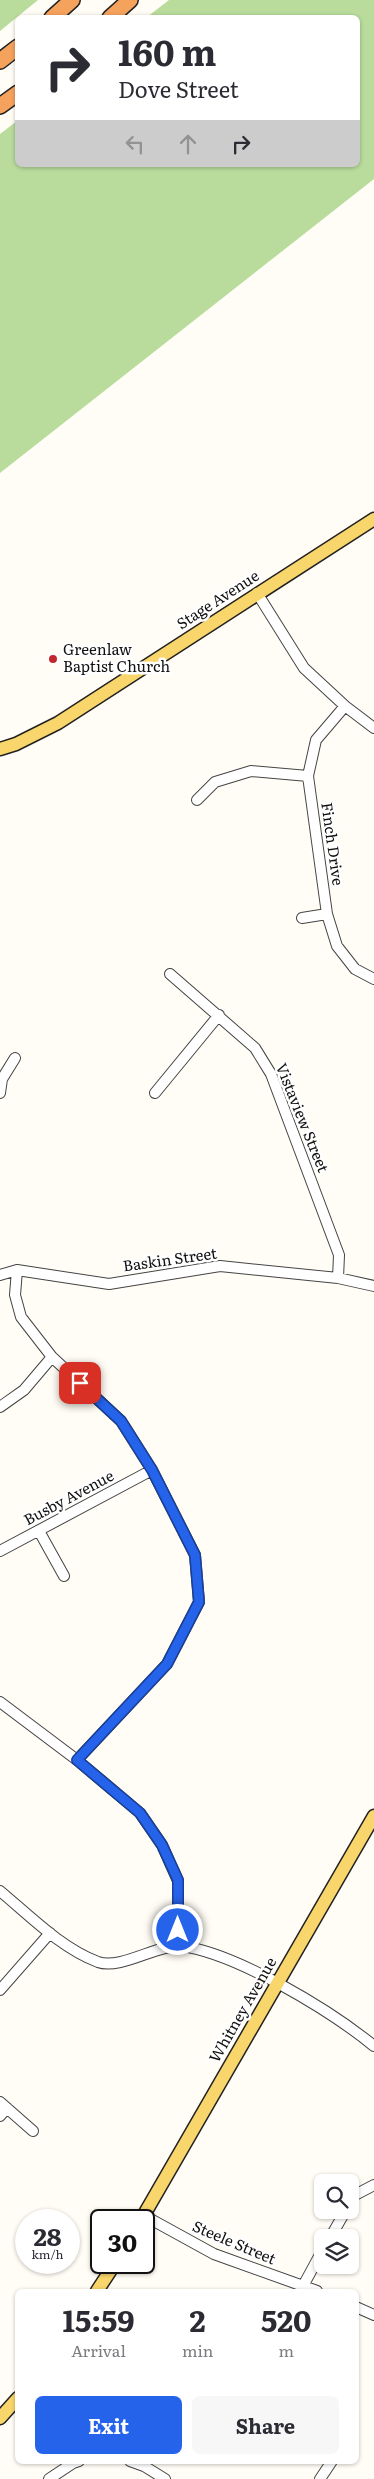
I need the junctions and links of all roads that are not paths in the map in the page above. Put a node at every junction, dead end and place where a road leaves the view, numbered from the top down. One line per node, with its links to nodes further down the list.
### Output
1 (72, 0): 3 (highway)
2 (130, 0): 4 (highway)
3 (55, 15)
4 (113, 15)
5 (15, 49): 6 (highway)
6 (0, 61)
7 (15, 95): 8 (highway)
8 (0, 106)
9 (374, 519): 10 (main road, Stage Avenue)
10 (257, 593): 11 (street); 13 (main road, Stage Avenue)
11 (346, 706): 12 (street); 14 (street, Finch Drive)
12 (374, 728)
13 (0, 749)
14 (308, 776): 15 (street); 16 (street, Finch Drive)
15 (197, 800)
16 (327, 914): 17 (street); 19 (street, Finch Drive)
17 (302, 918)
18 (170, 974): 20 (street, Vistaview Street)
19 (374, 978)
20 (219, 1015): 23 (street); 26 (street, Vistaview Street)
21 (15, 1058): 22 (street)
22 (0, 1093)
23 (155, 1093)
24 (17, 1270): 25 (street, Baskin Street); 26 (street, Baskin Street); 28 (street)
25 (0, 1275)
26 (338, 1278): 27 (street, Baskin Street)
27 (374, 1286)
28 (52, 1357): 29 (street); 30 (street)
29 (0, 1407)
30 (152, 1470): 31 (street, Busby Avenue); 35 (street)
31 (38, 1531): 32 (street, Busby Avenue); 33 (street)
32 (0, 1551)
33 (64, 1576)
34 (0, 1702): 35 (street)
35 (77, 1760): 39 (street)
36 (374, 1816): 40 (main road, Whitney Avenue)
37 (0, 1891): 38 (street)
38 (50, 1932): 39 (street); 41 (street)
39 (178, 1946): 40 (street)
40 (277, 1984): 42 (street); 47 (main road, Whitney Avenue)
41 (0, 1990)
42 (374, 2046)
43 (2, 2109): 44 (street)
44 (33, 2131)
45 (374, 2185): 46 (street)
46 (359, 2193)
47 (147, 2209)
48 (155, 2224): 51 (street, Steele Street)
49 (314, 2266): 51 (street)
50 (108, 2274): 52 (main road)
51 (303, 2286): 53 (street, Steele Street)
52 (98, 2289)
53 (311, 2289)
54 (359, 2308): 55 (street)
55 (374, 2315)
56 (15, 2401): 57 (main road)
57 (0, 2418)
58 (71, 2464): 61 (street)
59 (138, 2464): 62 (street)
60 (330, 2464): 63 (street)
61 (49, 2479)
62 (165, 2479)
63 (320, 2479)

